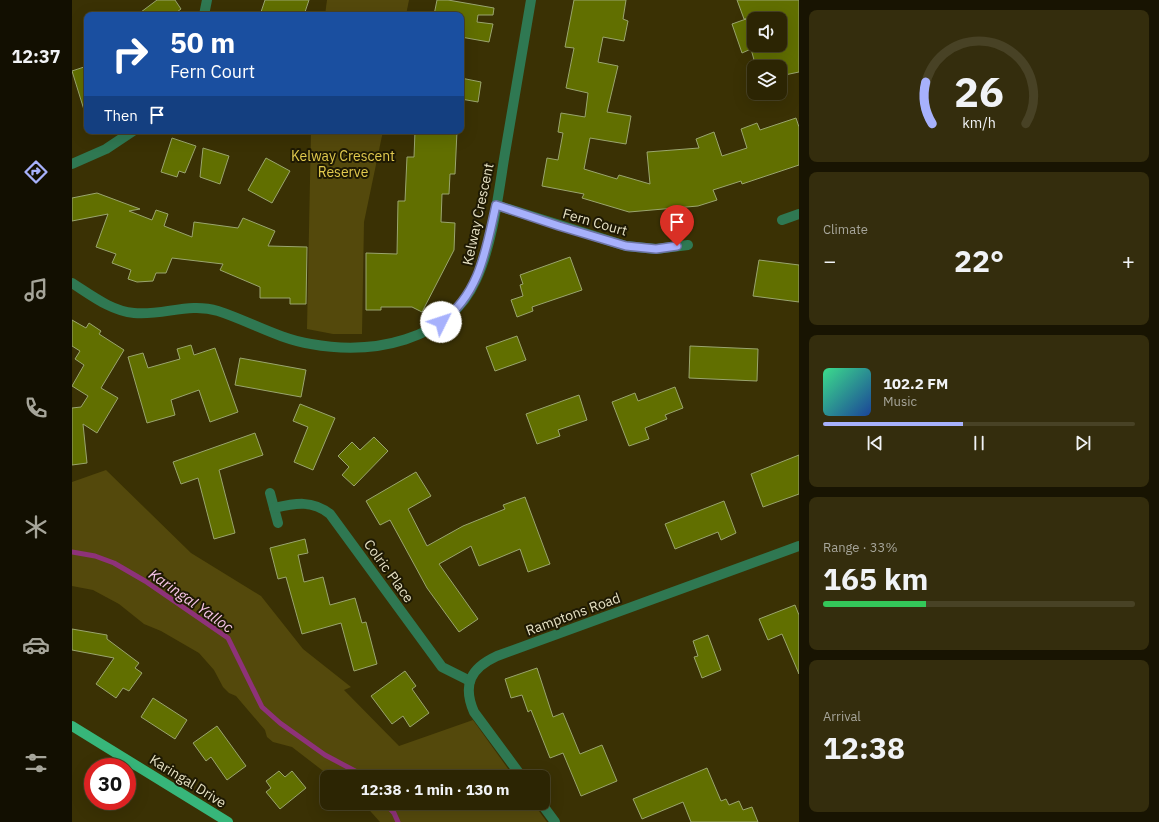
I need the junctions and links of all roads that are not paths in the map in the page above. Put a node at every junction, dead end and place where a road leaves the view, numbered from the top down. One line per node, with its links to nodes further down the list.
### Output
1 (207, 0): 3 (street)
2 (531, 0): 6 (street, Kelway Crescent)
3 (205, 12)
4 (129, 134): 5 (street)
5 (72, 164)
6 (496, 205): 9 (street, Fern Court); 10 (street, Kelway Crescent)
7 (799, 214): 8 (street)
8 (782, 220)
9 (688, 245)
10 (72, 284)
11 (270, 493): 12 (street)
12 (274, 508): 13 (street); 15 (street, Colric Place)
13 (278, 522)
14 (799, 546): 15 (street, Ramptons Road)
15 (470, 680): 17 (street)
16 (72, 726): 19 (main road, Karingal Drive)
17 (517, 770)
18 (546, 810): 20 (street)
19 (228, 822)
20 (555, 822)

